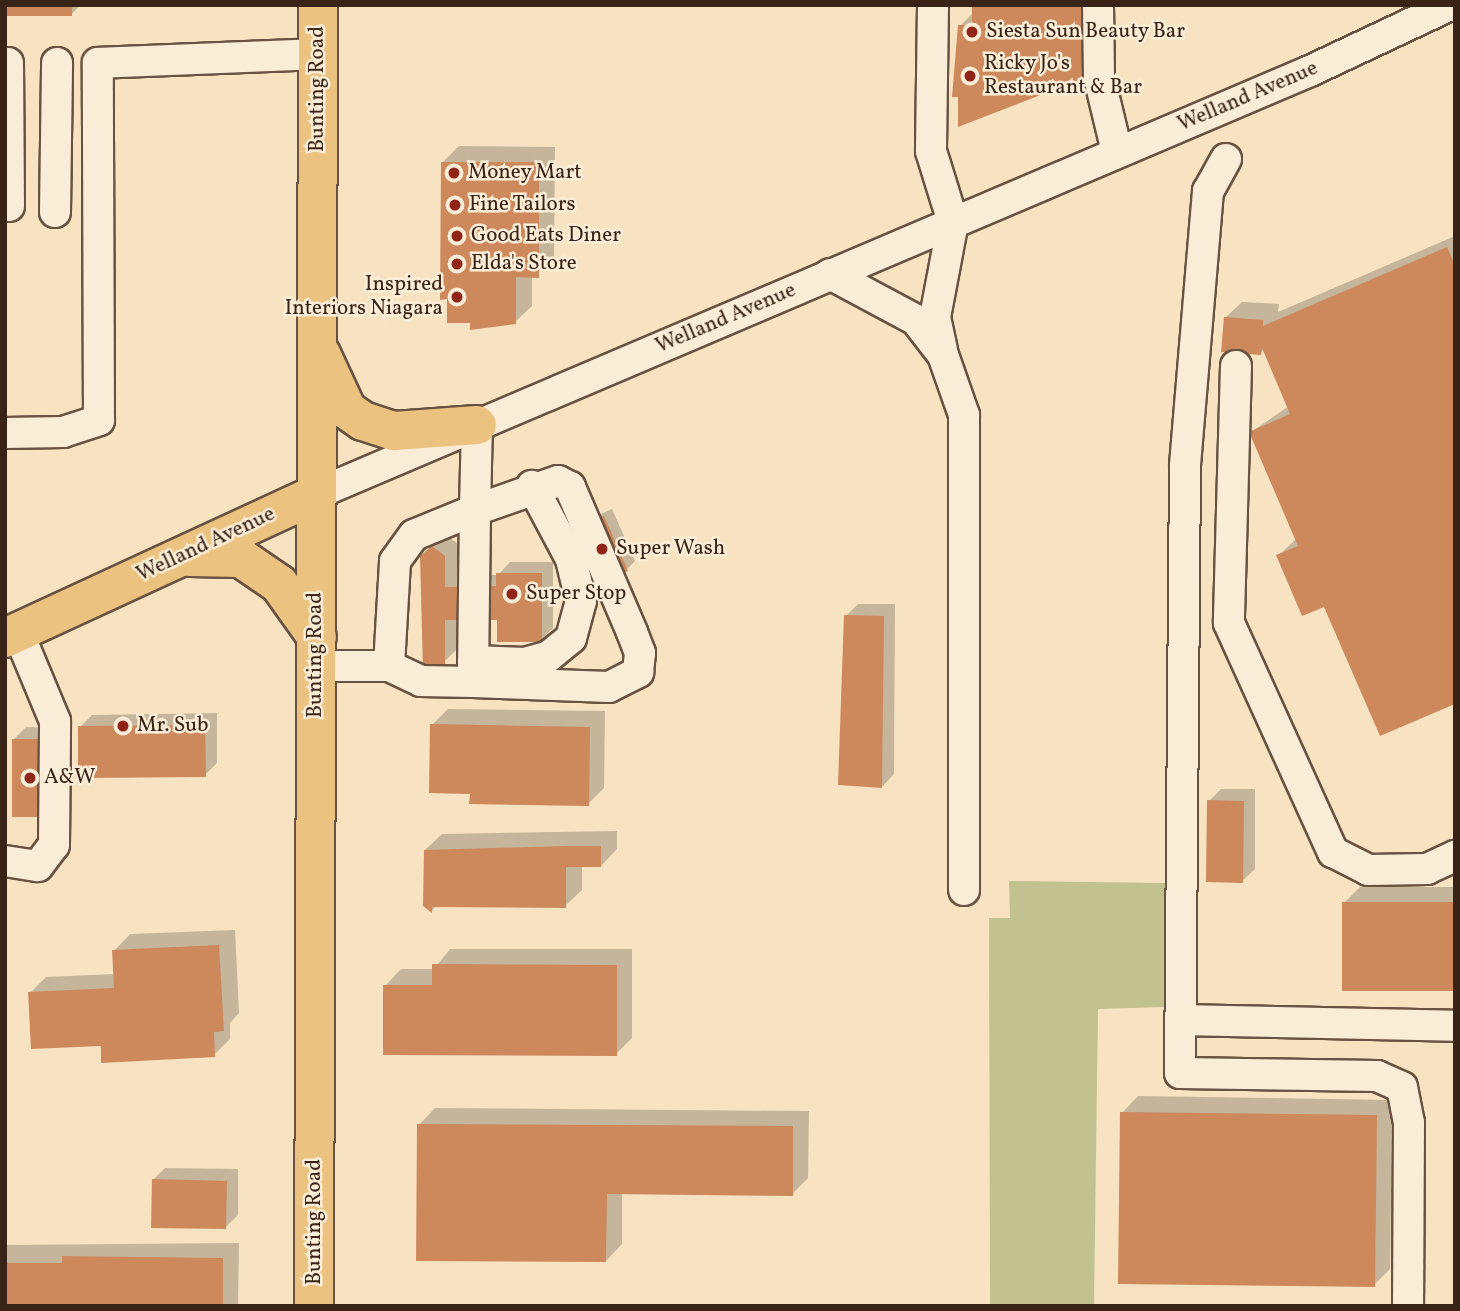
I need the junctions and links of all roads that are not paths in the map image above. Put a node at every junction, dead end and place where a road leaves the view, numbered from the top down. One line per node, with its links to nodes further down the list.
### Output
1 (318, 5): 5 (main road, Bunting Road)
2 (933, 5): 13 (street)
3 (1098, 5): 9 (street)
4 (1450, 5): 9 (street, Welland Avenue)
5 (318, 54): 8 (street); 15 (main road, Bunting Road)
6 (7, 63): 7 (street); 11 (street)
7 (57, 63): 8 (street); 12 (street)
8 (98, 63): 19 (street)
9 (1117, 152): 13 (street, Welland Avenue)
10 (1226, 159): 31 (street)
11 (9, 206)
12 (55, 212)
13 (953, 222): 14 (street, Welland Avenue); 16 (street)
14 (830, 274): 16 (street); 18 (street, Welland Avenue)
15 (317, 345): 18 (main road); 21 (main road, Bunting Road)
16 (943, 355): 30 (street)
17 (1236, 366): 28 (street)
18 (477, 425): 21 (street, Welland Avenue); 22 (street)
19 (5, 433)
20 (532, 486): 22 (street); 27 (street); 27 (street)
21 (316, 494): 23 (main road, Welland Avenue); 25 (main road, Bunting Road)
22 (475, 510): 26 (street); 27 (street)
23 (178, 557): 24 (main road, Welland Avenue); 25 (main road)
24 (11, 635): 29 (street)
25 (317, 651): 26 (street); 33 (main road, Bunting Road)
26 (389, 666): 27 (street)
27 (473, 672)
28 (1455, 856)
29 (5, 861)
30 (964, 890)
31 (1180, 1020): 32 (street); 34 (street)
32 (1455, 1026)
33 (314, 1306)
34 (1408, 1306)

